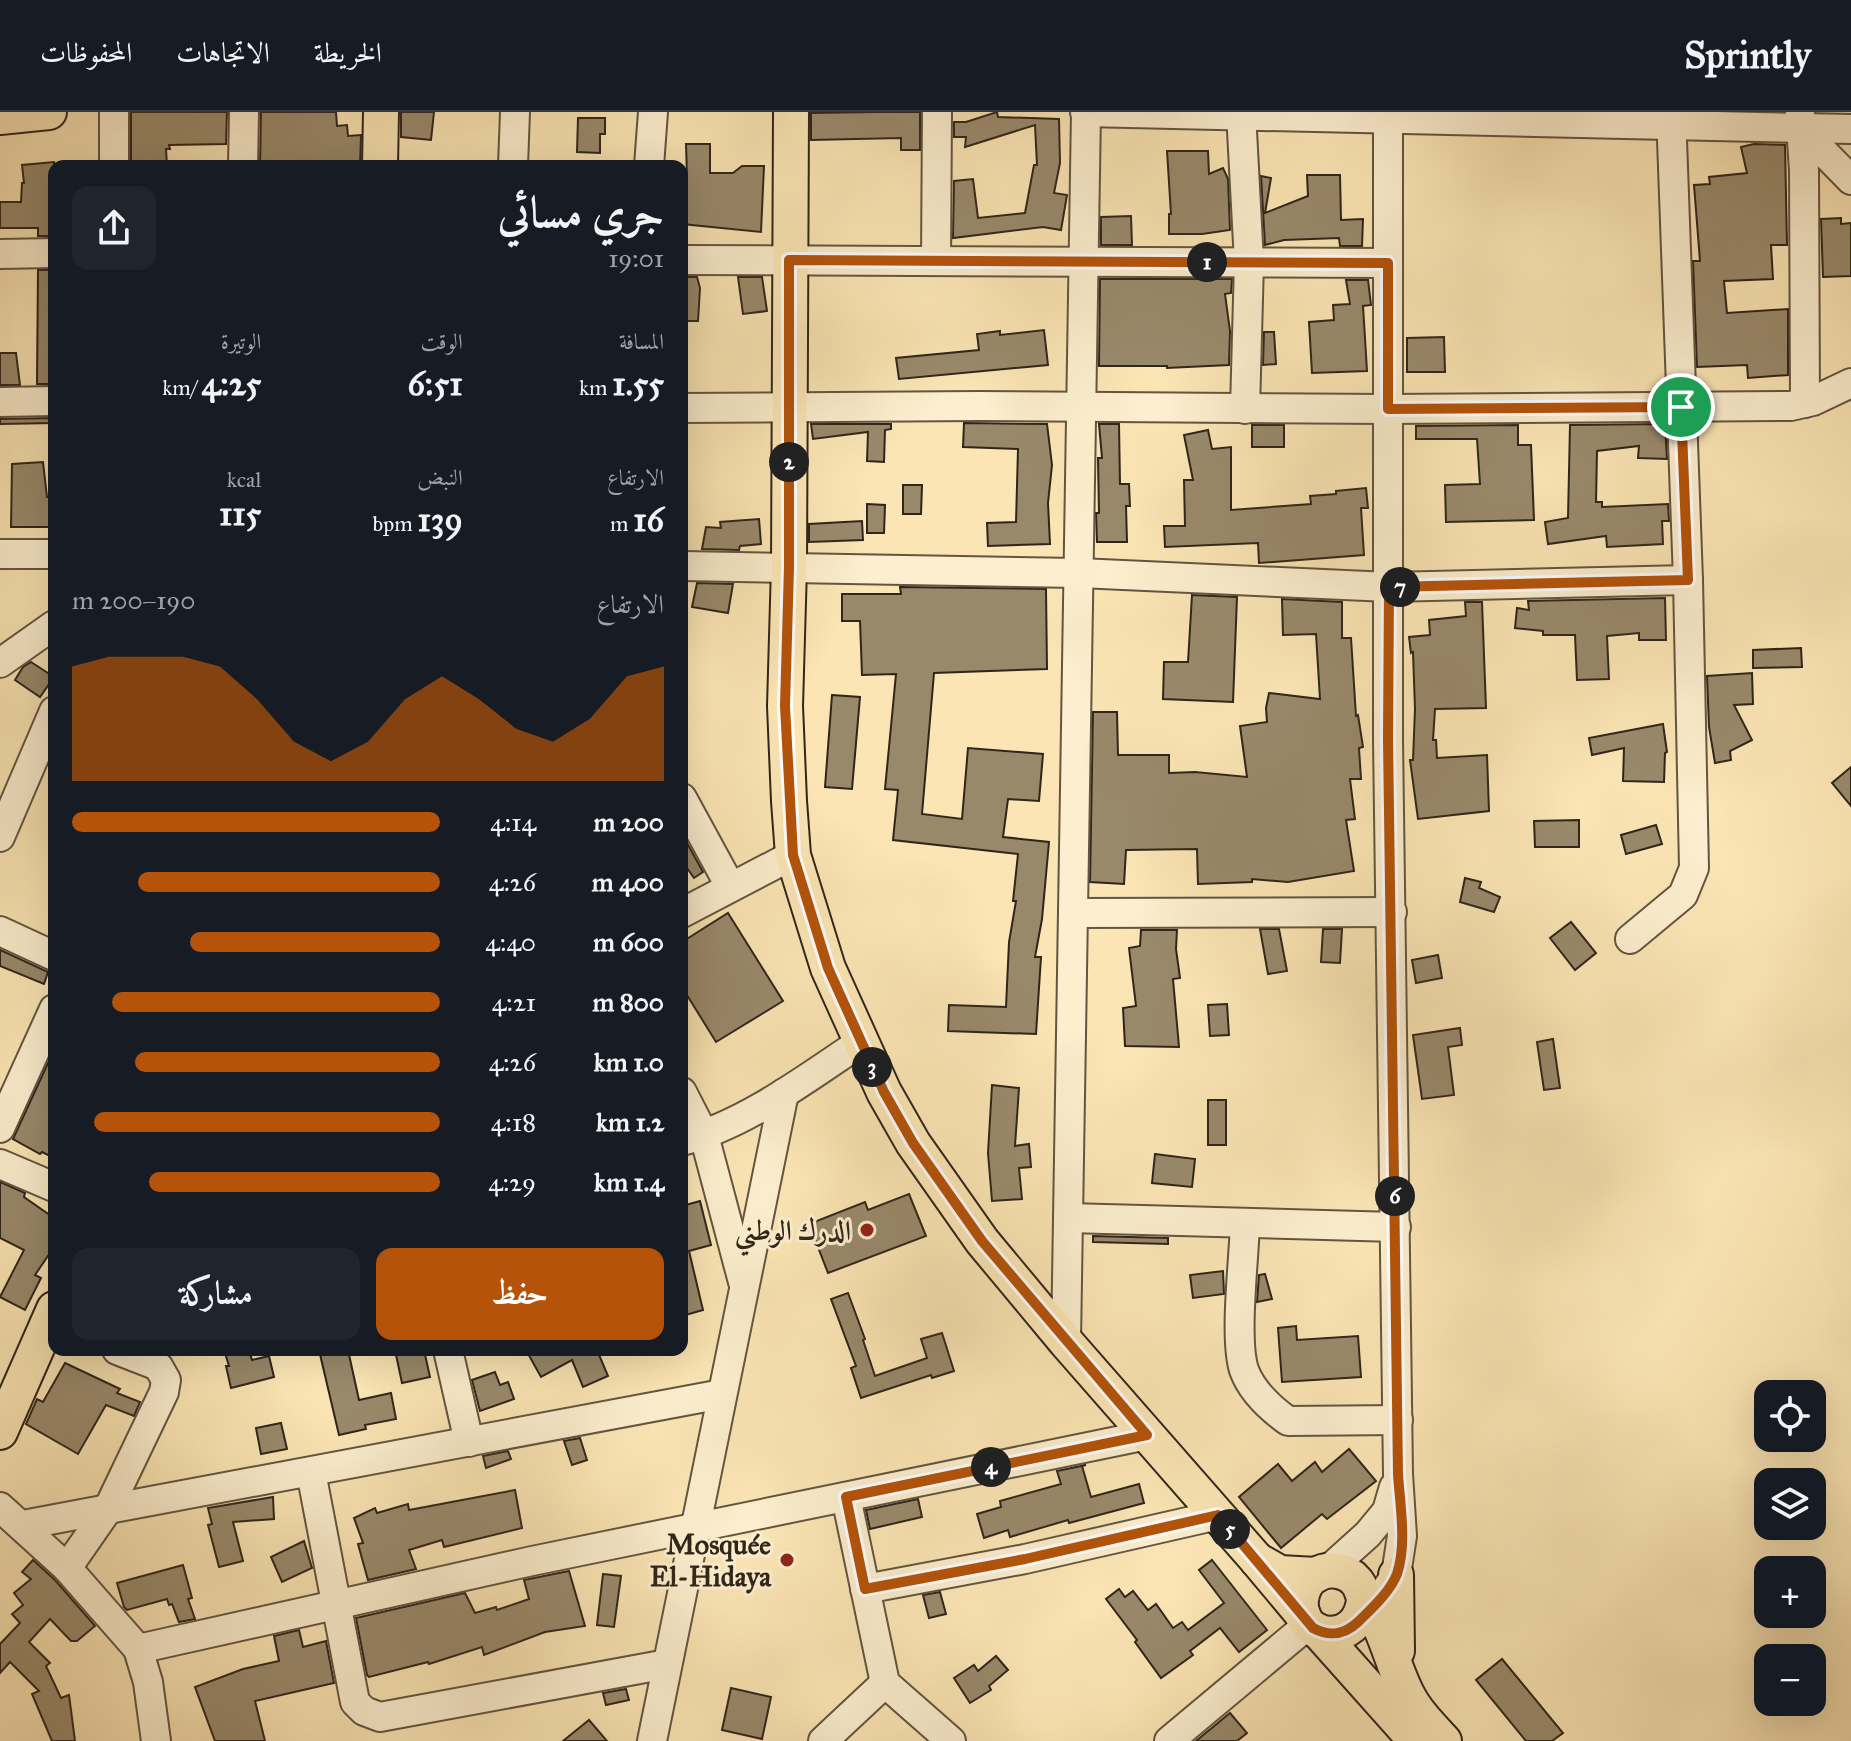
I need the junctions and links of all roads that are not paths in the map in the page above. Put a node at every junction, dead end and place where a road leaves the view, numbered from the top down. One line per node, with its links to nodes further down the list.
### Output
1 (49, 112): 12 (main road)
2 (114, 112): 16 (street)
3 (244, 112): 17 (street)
4 (381, 112): 18 (main road)
5 (515, 112): 19 (street)
6 (653, 112): 20 (street)
7 (791, 112): 25 (main road)
8 (937, 112): 26 (street)
9 (1086, 112): 10 (street); 27 (street)
10 (1241, 114): 11 (street); 28 (street)
11 (1388, 115): 13 (street); 29 (street)
12 (0, 117)
13 (1671, 118): 14 (street); 35 (street)
14 (1800, 120): 15 (street); 21 (street); 33 (street)
15 (1851, 129)
16 (114, 160)
17 (243, 160)
18 (380, 160)
19 (513, 160)
20 (649, 160)
21 (1851, 180)
22 (48, 253): 23 (street)
23 (0, 254)
24 (688, 260): 25 (street)
25 (789, 260): 26 (street); 37 (main road)
26 (936, 261): 27 (street)
27 (1083, 262): 28 (street); 34 (street)
28 (1249, 262): 29 (street); 38 (street)
29 (1388, 263): 39 (street)
30 (1851, 383): 33 (street)
31 (48, 401): 32 (street)
32 (0, 402)
33 (1805, 403): 35 (street)
34 (1083, 406): 37 (street); 38 (street); 44 (street)
35 (1681, 407): 39 (street); 45 (street)
36 (688, 408): 37 (street)
37 (789, 409): 43 (main road)
38 (1245, 409): 39 (street)
39 (1388, 409): 46 (street)
40 (0, 554): 41 (street)
41 (48, 554)
42 (688, 566): 43 (street)
43 (789, 567): 44 (street); 52 (main road)
44 (1079, 573): 46 (street); 56 (street)
45 (1688, 580): 46 (street); 58 (street)
46 (1389, 587): 55 (street)
47 (48, 629): 48 (street)
48 (0, 663)
49 (48, 731): 51 (street)
50 (688, 809): 53 (street)
51 (0, 837)
52 (793, 855): 53 (street); 61 (main road)
53 (730, 886): 54 (street)
54 (688, 910)
55 (1392, 912): 56 (street); 70 (street)
56 (1073, 913): 68 (street)
57 (0, 931): 59 (street)
58 (1630, 939)
59 (48, 953)
60 (48, 1022): 64 (street)
61 (861, 1042): 62 (street); 73 (main road)
62 (784, 1093): 65 (street); 71 (street)
63 (688, 1117): 65 (street)
64 (0, 1128)
65 (693, 1138): 71 (street)
66 (0, 1164): 67 (street)
67 (48, 1184)
68 (1068, 1218): 69 (street); 73 (street)
69 (1245, 1223): 70 (street); 77 (street)
70 (1396, 1227): 77 (street)
71 (744, 1286): 76 (street)
72 (48, 1329): 78 (main road)
73 (1066, 1342): 79 (main road)
74 (132, 1356): 85 (street)
75 (449, 1356): 80 (street)
76 (722, 1394): 80 (street); 88 (street)
77 (1398, 1420): 82 (street)
78 (0, 1432)
79 (1147, 1435): 83 (street); 86 (main road)
80 (469, 1442): 81 (street)
81 (311, 1472): 85 (street); 94 (street)
82 (1398, 1474): 91 (street); 92 (street)
83 (846, 1497): 88 (street); 93 (street)
84 (0, 1507): 87 (street)
85 (108, 1509): 87 (street); 90 (street)
86 (1218, 1515): 89 (main road); 93 (street)
87 (23, 1525): 90 (street)
88 (695, 1529): 94 (street); 98 (street)
89 (1257, 1560): 91 (main road); 96 (main road)
90 (67, 1568): 97 (street)
91 (1322, 1573): 95 (main road); 96 (main road)
92 (1396, 1575): 95 (street); 99 (main road)
93 (865, 1589): 100 (street)
94 (336, 1603): 97 (street); 98 (street)
95 (1365, 1610): 96 (main road); 99 (main road)
96 (1310, 1623): 105 (street); 106 (main road)
97 (138, 1649): 101 (street)
98 (667, 1664): 102 (street)
99 (1397, 1667): 107 (main road)
100 (885, 1683): 103 (street); 104 (street)
101 (156, 1741)
102 (652, 1741)
103 (823, 1741)
104 (951, 1741)
105 (1169, 1741)
106 (1416, 1741)
107 (1444, 1741)

